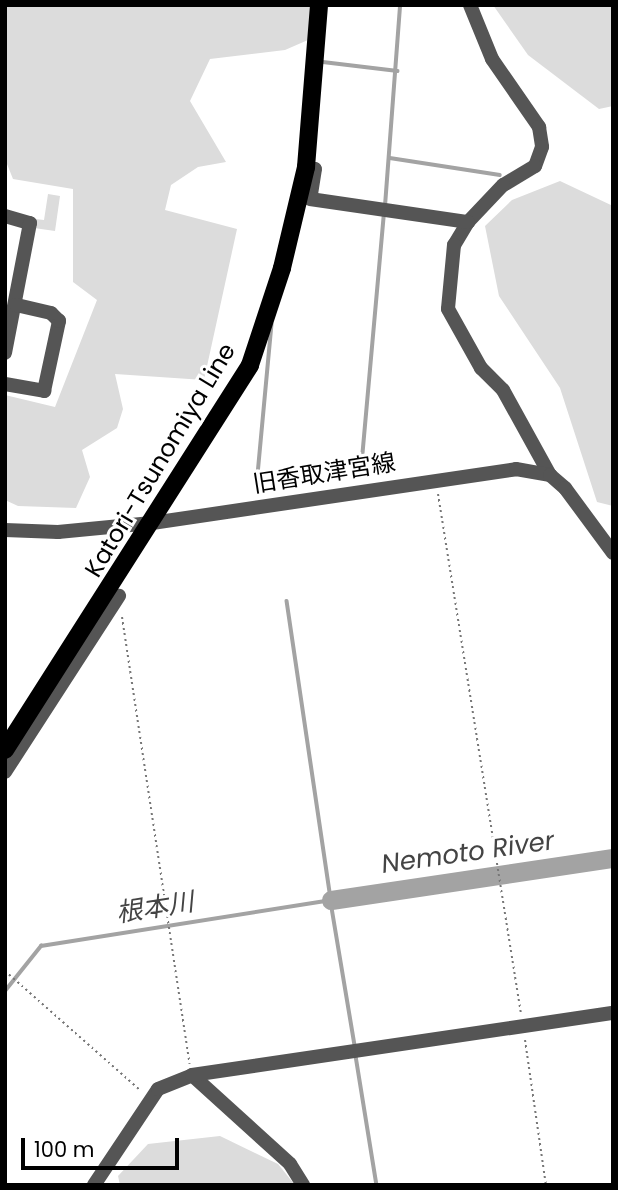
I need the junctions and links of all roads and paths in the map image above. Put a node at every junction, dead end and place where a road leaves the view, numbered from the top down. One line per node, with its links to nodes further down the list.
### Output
1 (319, 5): 3 (main road, Katori-Tsunomiya Line)
2 (470, 5): 5 (street)
3 (306, 167): 5 (street); 11 (main road, Katori-Tsunomiya Line)
4 (5, 216): 6 (street)
5 (468, 222): 9 (street)
6 (16, 305): 7 (street); 8 (street)
7 (5, 353)
8 (5, 384)
9 (550, 475): 10 (street, 旧香取津宮線); 13 (street)
10 (436, 479): 11 (street, 旧香取津宮線); 17 (path)
11 (152, 523): 12 (street, 旧香取津宮線); 15 (main road, Katori-Tsunomiya Line)
12 (5, 530)
13 (613, 553)
14 (118, 596): 16 (street); 20 (path)
15 (5, 750)
16 (5, 772)
17 (499, 879)
18 (5, 971): 21 (path)
19 (613, 1013): 20 (street)
20 (192, 1075): 21 (street); 23 (street)
21 (150, 1099): 22 (street)
22 (94, 1185)
23 (303, 1185)

